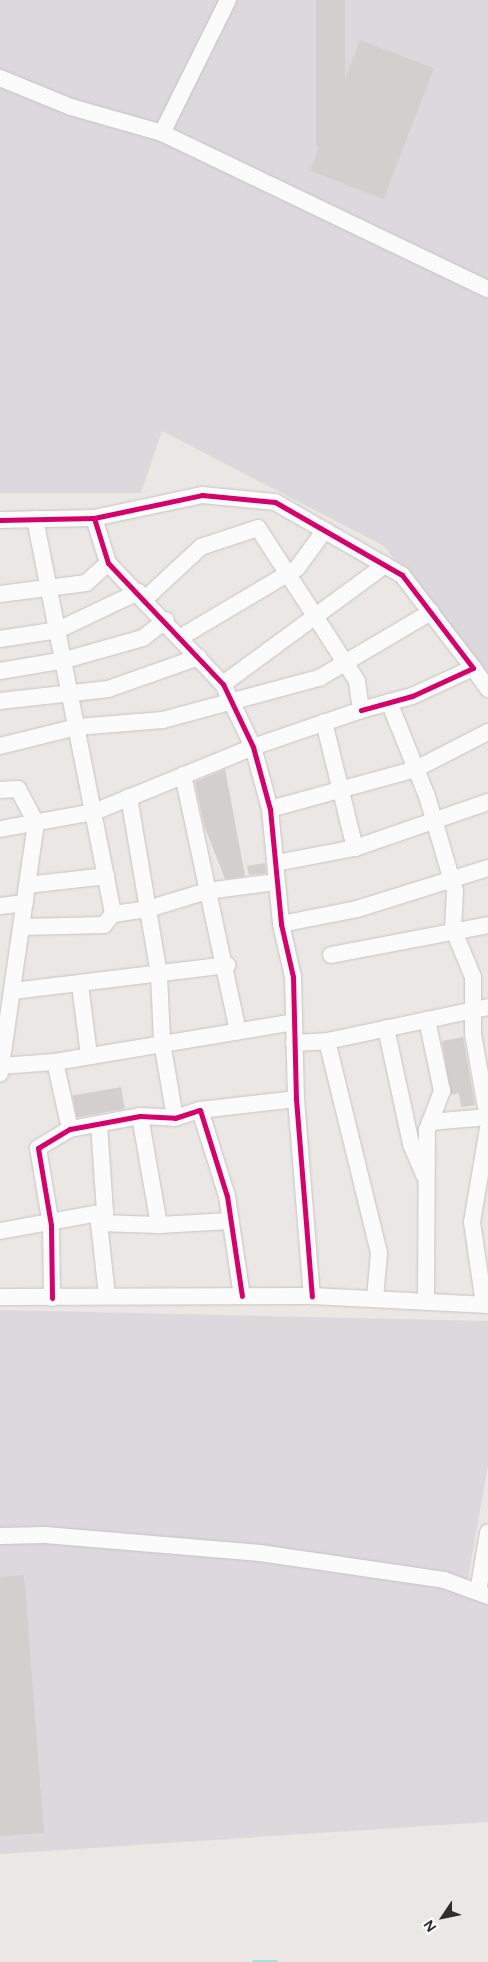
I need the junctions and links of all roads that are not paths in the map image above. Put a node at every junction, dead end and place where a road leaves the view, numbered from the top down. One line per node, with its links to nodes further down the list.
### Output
1 (228, 0): 3 (street)
2 (0, 78): 3 (street)
3 (162, 133): 4 (street)
4 (488, 289)
5 (94, 518): 6 (street); 8 (street); 9 (street)
6 (35, 519): 7 (street); 12 (street)
7 (0, 520)
8 (325, 530): 10 (street); 11 (street)
9 (108, 563): 12 (street); 14 (street)
10 (385, 566): 15 (street); 17 (street)
11 (287, 574): 14 (street); 17 (street); 19 (street)
12 (50, 588): 13 (street); 18 (street)
13 (0, 594)
14 (142, 596): 16 (street); 18 (street)
15 (431, 612): 23 (street); 24 (street)
16 (166, 620): 19 (street); 22 (street)
17 (315, 620): 23 (street); 26 (street)
18 (58, 630): 20 (street); 22 (street)
19 (181, 637): 21 (street)
20 (0, 638)
21 (199, 657): 26 (street); 28 (street)
22 (65, 660): 25 (street); 28 (street)
23 (345, 663): 30 (street); 32 (street)
24 (473, 668): 27 (street); 31 (street)
25 (0, 671)
26 (223, 684): 30 (street)
27 (488, 688)
28 (70, 693): 29 (street); 34 (street)
29 (0, 701)
30 (229, 701): 34 (street); 37 (street)
31 (389, 702): 32 (street); 38 (street)
32 (361, 710): 33 (street)
33 (324, 722): 37 (street); 41 (street)
34 (77, 727): 36 (street); 45 (street)
35 (488, 732): 38 (street)
36 (0, 746)
37 (253, 747): 39 (street); 44 (street)
38 (416, 769): 41 (street); 46 (street)
39 (183, 775): 42 (street); 56 (street)
40 (0, 790): 47 (street)
41 (342, 791): 44 (street); 49 (street)
42 (129, 797): 45 (street); 59 (street)
43 (488, 802): 46 (street)
44 (270, 809): 50 (street)
45 (94, 812): 47 (street); 52 (street)
46 (433, 820): 49 (street); 53 (street)
47 (36, 822): 48 (street); 55 (street)
48 (0, 829)
49 (355, 848): 50 (street)
50 (276, 863): 54 (street)
51 (488, 868): 53 (street)
52 (106, 876): 55 (street); 60 (street)
53 (451, 879): 61 (street); 64 (street)
54 (275, 882): 56 (street); 61 (street)
55 (27, 885): 57 (street)
56 (207, 891): 59 (street); 66 (street)
57 (25, 903): 58 (street); 63 (street)
58 (0, 906)
59 (148, 909): 60 (street); 67 (street)
60 (113, 914): 63 (street)
61 (281, 924): 73 (street)
62 (488, 925): 64 (street)
63 (22, 926): 70 (street)
64 (454, 929): 65 (street); 68 (street)
65 (331, 955)
66 (227, 965): 67 (street); 75 (street)
67 (159, 975): 69 (street); 77 (street)
68 (480, 977): 71 (street)
69 (80, 985): 70 (street); 79 (street)
70 (13, 991): 81 (street)
71 (480, 1007): 72 (street); 86 (street)
72 (427, 1020): 74 (street); 87 (street)
73 (294, 1022): 75 (street); 78 (street)
74 (386, 1028): 76 (street); 91 (street)
75 (238, 1030): 77 (street)
76 (327, 1041): 78 (street); 103 (street)
77 (162, 1042): 79 (street); 85 (street)
78 (294, 1043): 82 (street)
79 (89, 1056): 80 (street)
80 (55, 1062): 81 (street); 90 (street)
81 (1, 1069)
82 (296, 1099): 83 (street); 100 (street)
83 (200, 1110): 85 (street); 94 (street)
84 (140, 1116): 85 (street); 88 (street); 96 (street)
85 (175, 1118)
86 (488, 1118): 87 (street)
87 (430, 1122): 91 (street)
88 (99, 1124): 90 (street); 93 (street)
89 (488, 1128): 92 (street)
90 (70, 1129): 95 (street)
91 (428, 1183): 104 (street)
92 (482, 1198): 105 (street)
93 (102, 1217): 95 (street); 96 (street); 98 (street)
94 (230, 1220): 96 (street); 99 (street)
95 (51, 1224): 97 (street); 102 (street)
96 (158, 1225)
97 (0, 1231)
98 (107, 1295): 99 (street); 102 (street)
99 (242, 1296): 100 (street)
100 (312, 1296): 103 (street)
101 (0, 1297): 102 (street)
102 (52, 1298)
103 (375, 1298): 104 (street)
104 (426, 1300): 105 (street)
105 (486, 1304)
106 (488, 1533): 108 (street)
107 (0, 1536): 108 (street)
108 (483, 1594)

